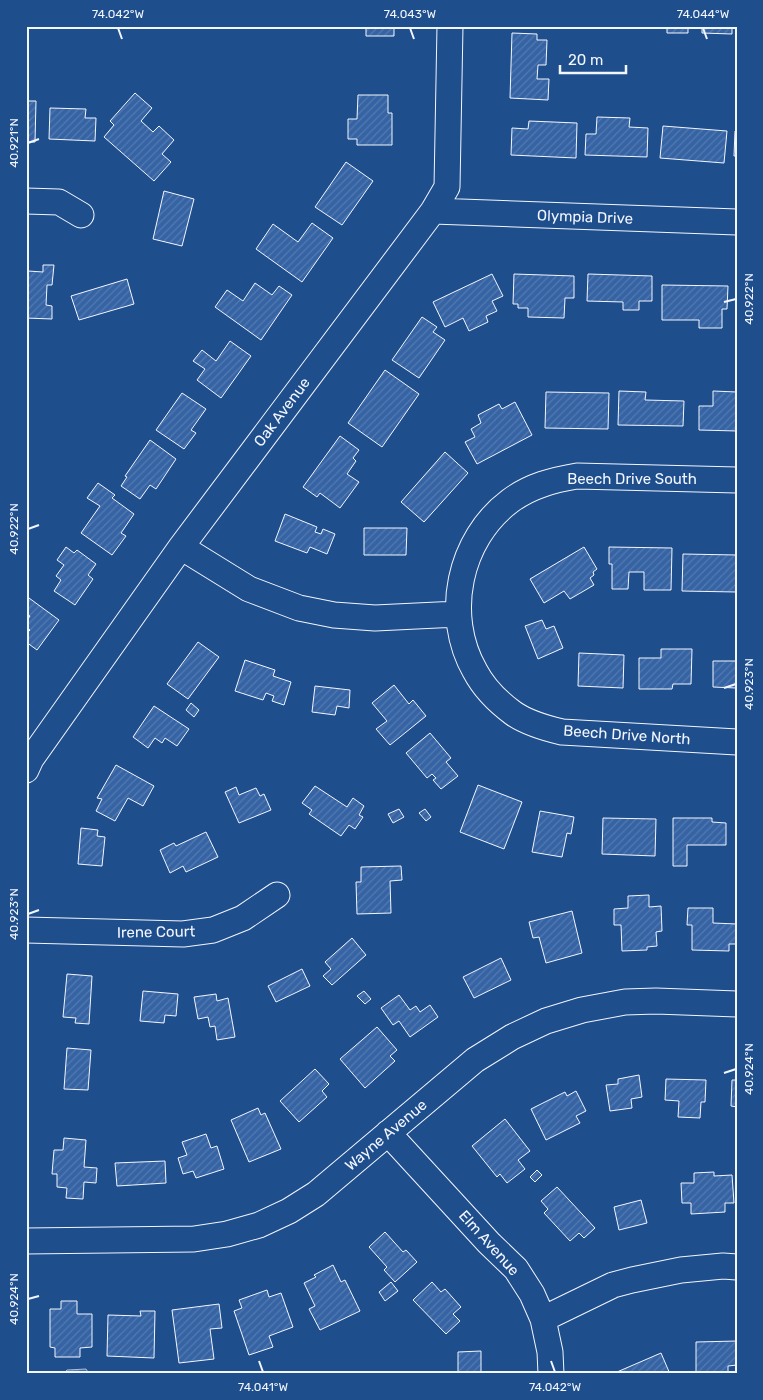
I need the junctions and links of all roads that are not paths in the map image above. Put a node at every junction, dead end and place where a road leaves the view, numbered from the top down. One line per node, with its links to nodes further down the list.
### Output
1 (450, 26): 3 (street, Oak Avenue)
2 (26, 201): 4 (street)
3 (433, 211): 5 (street, Olympia Drive); 7 (street, Oak Avenue)
4 (81, 215)
5 (737, 222)
6 (737, 480): 8 (street, Beech Drive South)
7 (181, 547): 8 (street); 10 (street, Oak Avenue)
8 (458, 614): 9 (street, Beech Drive North)
9 (737, 742)
10 (26, 770)
11 (277, 895): 12 (street, Irene Court)
12 (26, 930)
13 (737, 1004): 14 (street, Wayne Avenue)
14 (388, 1133): 15 (street, Wayne Avenue); 17 (street, Elm Avenue)
15 (26, 1241)
16 (737, 1267): 17 (street)
17 (543, 1319): 18 (street, Elm Avenue)
18 (551, 1374)

